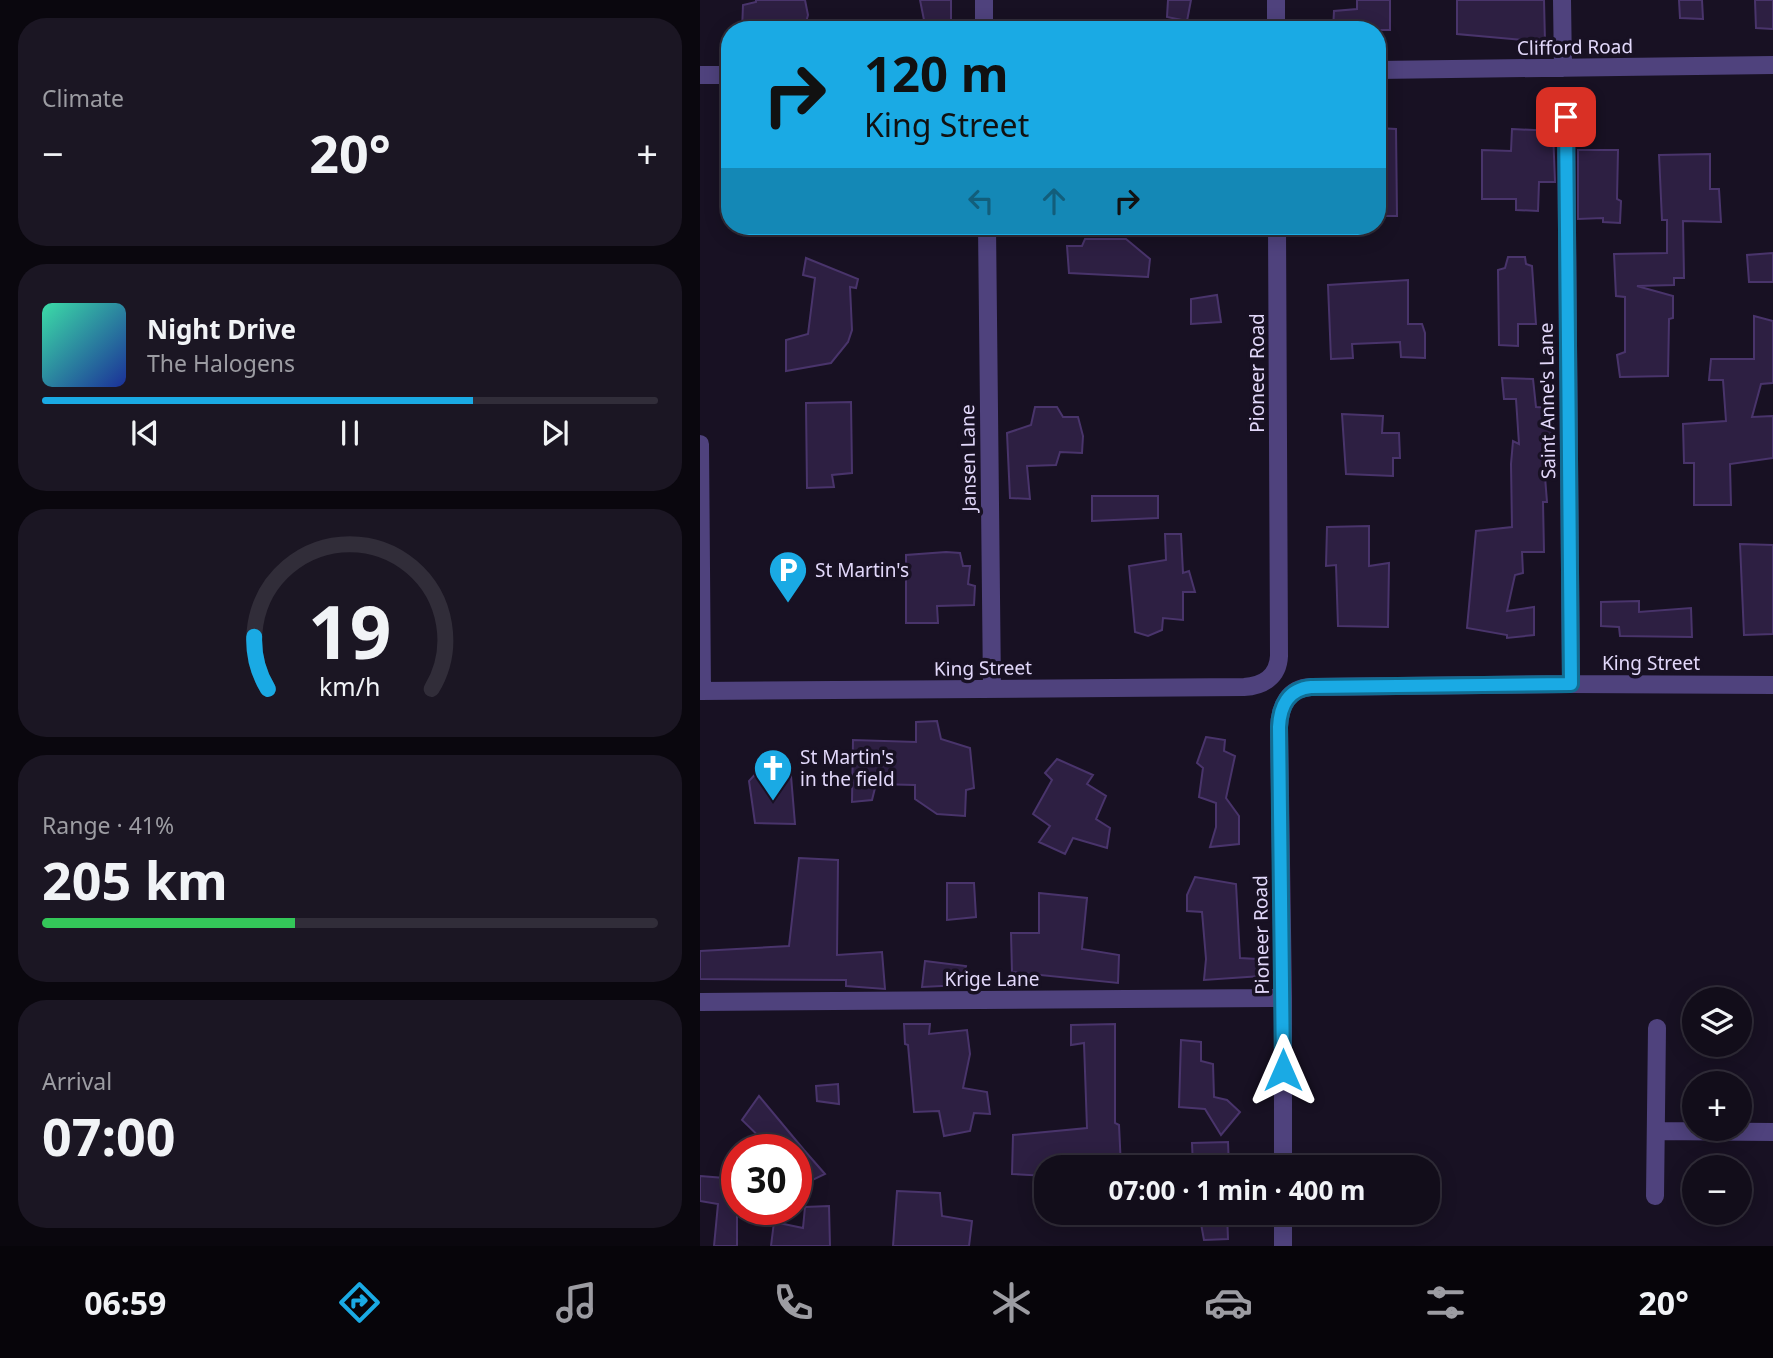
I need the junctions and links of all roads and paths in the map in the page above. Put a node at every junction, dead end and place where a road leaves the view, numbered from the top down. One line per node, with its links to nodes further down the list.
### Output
1 (984, 0): 4 (street)
2 (1276, 0): 5 (street)
3 (1562, 0): 7 (street)
4 (984, 21)
5 (1276, 21)
6 (1773, 65): 7 (street, Clifford Road)
7 (1563, 68): 8 (street, Clifford Road)
8 (1386, 70)
9 (700, 75): 10 (street)
10 (721, 75)
11 (1566, 117): 16 (street, Saint Anne's Lane)
12 (986, 235): 18 (street, Jansen Lane)
13 (1277, 235): 15 (street, Pioneer Road)
14 (700, 444): 19 (street)
15 (1265, 682): 18 (street, King Street)
16 (1571, 684): 17 (street, King Street); 20 (street, King Street)
17 (1773, 685)
18 (992, 689): 19 (street, King Street)
19 (701, 691)
20 (1283, 703): 21 (street, Pioneer Road)
21 (1283, 998): 22 (street, Krige Lane); 26 (street, Pioneer Road)
22 (700, 1002)
23 (1657, 1028): 24 (street)
24 (1656, 1131): 25 (street); 27 (street)
25 (1773, 1132)
26 (1283, 1155)
27 (1655, 1196)
28 (1283, 1225): 29 (street)
29 (1283, 1246)

